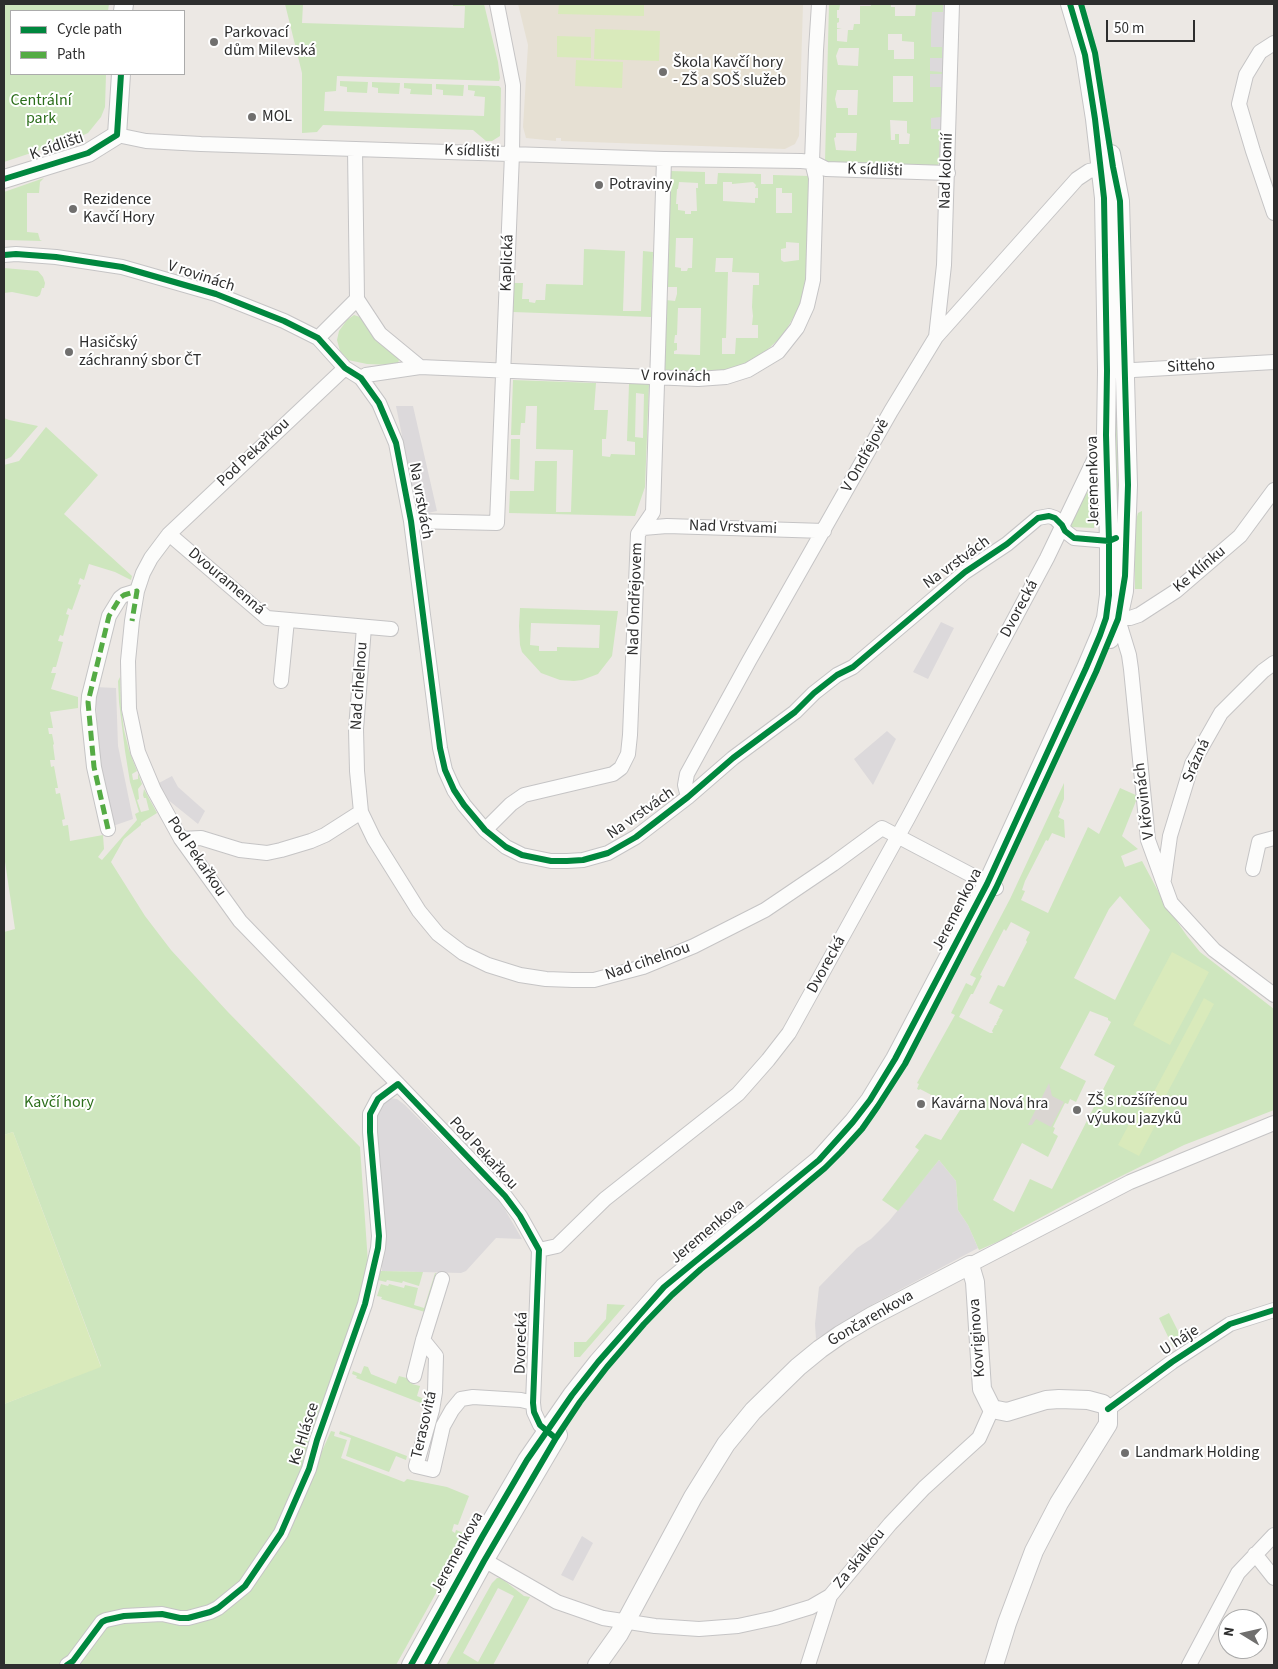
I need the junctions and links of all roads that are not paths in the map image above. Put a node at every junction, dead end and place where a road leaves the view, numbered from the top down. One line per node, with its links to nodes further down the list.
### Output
1 (497, 4): 10 (street, Kaplická)
2 (820, 4): 12 (street, V rovinách)
3 (952, 4): 14 (street, Nad kolonií)
4 (1070, 4): 13 (street, Jeremenkova)
5 (1081, 4): 13 (street, Jeremenkova)
6 (1274, 43): 16 (street)
7 (121, 75): 8 (street)
8 (117, 136): 9 (street, K sídlišti); 15 (street, K sídlišti)
9 (355, 148): 10 (street, K sídlišti); 18 (street)
10 (512, 154): 11 (street, K sídlišti); 25 (street, Kaplická)
11 (664, 159): 12 (street, K sídlišti); 27 (street, Nad Ondřejovem)
12 (812, 162): 14 (street, K sídlišti); 27 (street, V rovinách)
13 (1107, 167): 19 (street, V Ondřejově); 24 (street, Jeremenkova)
14 (948, 173): 19 (street, Nad kolonií)
15 (4, 179)
16 (1274, 213)
17 (6, 254): 20 (street, V rovinách)
18 (356, 299): 20 (street); 22 (street)
19 (936, 337): 34 (street, V Ondřejově)
20 (318, 338): 23 (street, V rovinách)
21 (1274, 362): 24 (street, Sitteho)
22 (420, 367): 25 (street, V rovinách); 26 (street, V rovinách)
23 (344, 368): 26 (street, V rovinách); 35 (street, Pod Pekařkou)
24 (1116, 371): 28 (street, Jeremenkova); 33 (street, Jeremenkova)
25 (504, 372): 27 (street, V rovinách); 30 (street, Kaplická)
26 (361, 378): 30 (street, Na vrstvách)
27 (657, 378): 32 (street, Nad Ondřejovem)
28 (1106, 435): 31 (street, Dvorecká); 36 (street, Jeremenkova)
29 (1274, 490): 38 (street, Ke Klínku)
30 (411, 521): 47 (street, Na vrstvách)
31 (1062, 525): 36 (street, Na vrstvách); 44 (street, Na vrstvách); 48 (street, Dvorecká)
32 (643, 528): 34 (street, Nad Vrstvami); 47 (street, Nad Ondřejovem)
33 (1126, 528): 36 (street); 38 (street, Jeremenkova)
34 (824, 531): 44 (street, V Ondřejově)
35 (169, 534): 37 (street, Pod Pekařkou); 39 (street, Dvouramenná)
36 (1110, 541): 38 (street, Jeremenkova)
37 (138, 591): 46 (street); 50 (street, Pod Pekařkou)
38 (1112, 618): 52 (street, Jeremenkova); 53 (street, V křovinách)
39 (288, 620): 40 (street, Dvouramenná); 43 (street)
40 (364, 627): 41 (street, Dvouramenná); 45 (street, Nad cihelnou)
41 (391, 629)
42 (1274, 663): 53 (street, Srázná)
43 (281, 682)
44 (688, 797): 47 (street, Na vrstvách)
45 (361, 812): 48 (street, Nad cihelnou); 50 (street)
46 (108, 829)
47 (485, 830)
48 (898, 836): 52 (street, Nad cihelnou); 57 (street, Dvorecká)
49 (1274, 838): 51 (street)
50 (181, 839): 55 (street, Pod Pekařkou)
51 (1253, 869)
52 (986, 882): 66 (street, Jeremenkova)
53 (1163, 882): 54 (street, V křovinách)
54 (1273, 993)
55 (398, 1084): 57 (street, Pod Pekařkou); 73 (street, Ke Hlásce)
56 (1274, 1123): 58 (street, Gončarenkova)
57 (539, 1250): 63 (street, Dvorecká)
58 (970, 1265): 64 (street, Kovriginova); 72 (street, Gončarenkova)
59 (442, 1279): 61 (street, Terasovitá)
60 (1274, 1310): 65 (street, U háje)
61 (423, 1340): 62 (street, Terasovitá); 63 (street, Terasovitá)
62 (414, 1376)
63 (533, 1403): 66 (street, Dvorecká)
64 (992, 1408): 65 (street); 71 (street, Za skalkou)
65 (1108, 1409): 78 (street)
66 (551, 1435): 69 (street, Jeremenkova)
67 (1274, 1534): 68 (street)
68 (1255, 1554): 70 (street); 79 (street)
69 (478, 1557): 72 (street, Za skalkou); 74 (street, Jeremenkova); 75 (street, Jeremenkova)
70 (1274, 1578)
71 (830, 1596): 72 (street, Za skalkou); 77 (street)
72 (626, 1621): 76 (street, Gončarenkova)
73 (67, 1665)
74 (412, 1665)
75 (427, 1665)
76 (598, 1665)
77 (808, 1665)
78 (994, 1665)
79 (1189, 1665)

